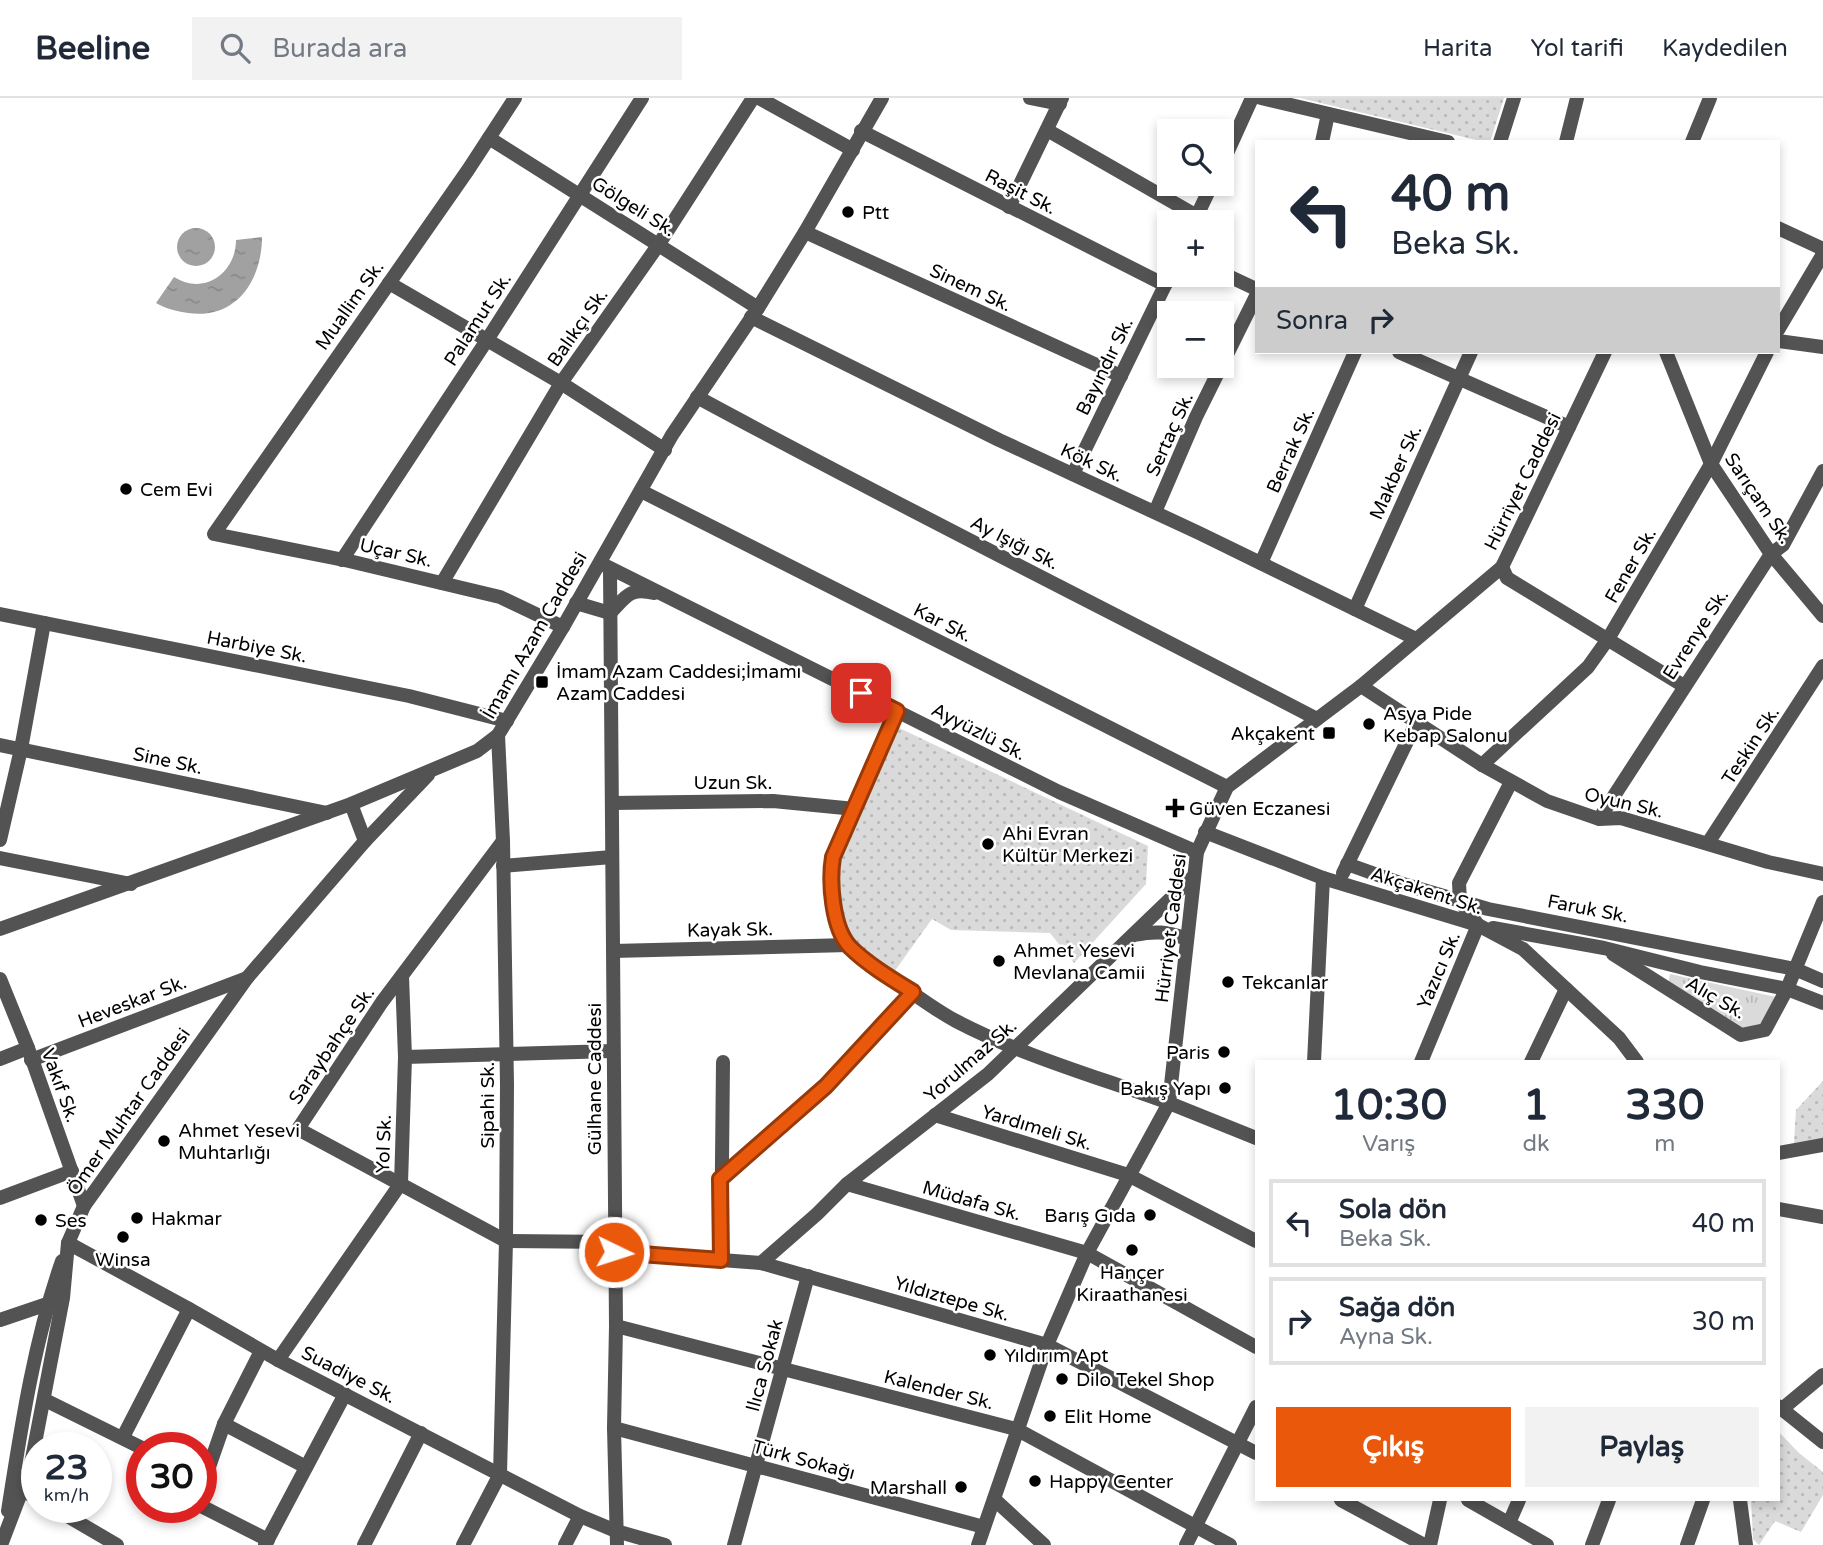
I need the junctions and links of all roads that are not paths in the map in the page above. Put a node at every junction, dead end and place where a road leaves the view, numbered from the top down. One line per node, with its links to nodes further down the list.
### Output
1 (515, 98): 16 (street, Muallim Sk.)
2 (642, 98): 24 (street, Palamut Sk.)
3 (753, 98): 29 (street, Balıkçı Sk.)
4 (759, 98): 23 (street)
5 (882, 98): 15 (street, İmamı Azam Caddesi)
6 (1030, 98): 12 (street)
7 (1252, 98): 17 (street)
8 (1261, 98): 13 (street)
9 (1514, 98): 20 (street)
10 (1577, 98): 21 (street)
11 (1710, 98): 22 (street)
12 (1061, 101): 14 (street)
13 (1328, 114): 18 (street); 19 (street)
14 (1047, 130): 25 (street); 26 (street)
15 (861, 131): 23 (street, İmamı Azam Caddesi); 25 (street, Raşit Sk.)
16 (489, 138): 24 (street, Gölgeli Sk.); 34 (street, Muallim Sk.)
17 (1234, 138)
18 (1322, 140)
19 (1442, 140)
20 (1501, 140)
21 (1566, 140)
22 (1693, 140)
23 (853, 150): 28 (street, İmamı Azam Caddesi)
24 (580, 195): 29 (street, Gölgeli Sk.); 40 (street, Palamut Sk.)
25 (1009, 207): 32 (street, Raşit Sk.)
26 (1181, 210)
27 (1780, 229): 30 (street)
28 (805, 232): 38 (street, İmamı Azam Caddesi); 49 (street, Sinem Sk.)
29 (659, 244): 38 (street, Gölgeli Sk.); 51 (street, Balıkçı Sk.)
30 (1823, 248)
31 (1823, 254): 39 (street)
32 (1157, 275)
33 (1234, 279): 36 (street)
34 (389, 283): 40 (street); 60 (street, Muallim Sk.)
35 (1164, 287): 49 (street, Bayındır Sk.)
36 (1255, 289)
37 (1255, 298): 59 (street, Sertaç Sk.)
38 (755, 313): 52 (street, İmamı Azam Caddesi); 57 (street, Kök Sk.)
39 (1780, 327)
40 (487, 340): 51 (street); 62 (street, Palamut Sk.)
41 (1780, 341): 42 (street)
42 (1823, 347)
43 (1354, 354): 63 (street, Berrak Sk.)
44 (1404, 354): 50 (street)
45 (1470, 354): 50 (street, Makber Sk.)
46 (1604, 354): 53 (street, Hürriyet Caddesi)
47 (1667, 354): 55 (street, Sarıçam Sk.)
48 (1766, 354): 55 (street, Fener Sk.)
49 (1121, 376): 57 (street, Bayındır Sk.)
50 (1458, 378): 53 (street); 69 (street, Makber Sk.)
51 (561, 383): 54 (street); 66 (street, Balıkçı Sk.)
52 (697, 397): 54 (street, İmamı Azam Caddesi); 81 (street, Ay Işığı Sk.)
53 (1569, 427): 65 (street, Hürriyet Caddesi)
54 (665, 450): 58 (street, İmamı Azam Caddesi)
55 (1711, 464): 61 (street, Sarıçam Sk.); 76 (street, Fener Sk.)
56 (1823, 471): 61 (street, Evrenye Sk.)
57 (1073, 474): 59 (street, Kök Sk.)
58 (641, 491): 64 (street, İmamı Azam Caddesi); 90 (street, Kar Sk.)
59 (1155, 512): 63 (street, Kök Sk.)
60 (214, 534): 62 (street, Uçar Sk.)
61 (1772, 554): 72 (street, Sarıçam Sk.); 79 (street, Evrenye Sk.)
62 (342, 560): 66 (street, Uçar Sk.)
63 (1261, 563): 69 (street, Kök Sk.)
64 (604, 566): 67 (street, Ayyüzlü Sk.); 68 (street, İmamı Azam Caddesi); 70 (street, Gülhane Caddesi)
65 (1502, 567): 75 (street, Hürriyet Caddesi); 76 (street)
66 (442, 583): 74 (street, Uçar Sk.)
67 (672, 598): 70 (street); 80 (street, Ayyüzlü Sk.)
68 (576, 603): 70 (street); 74 (street, İmamı Azam Caddesi)
69 (1355, 609): 75 (street, Kök Sk.)
70 (610, 613): 91 (street, Gülhane Caddesi)
71 (0, 614): 73 (street, Harbiye Sk.)
72 (1823, 616)
73 (44, 623): 82 (street, Harbiye Sk.); 86 (street)
74 (563, 627): 82 (street, İmamı Azam Caddesi)
75 (1416, 639): 78 (street, Hürriyet Caddesi)
76 (1608, 639): 79 (street); 87 (street, Fener Sk.)
77 (1823, 666): 100 (street, Teskin Sk.)
78 (1360, 686): 81 (street, Hürriyet Caddesi); 83 (street, Oyun Sk.)
79 (1684, 686): 95 (street, Evrenye Sk.)
80 (897, 711): 93 (street); 101 (street, Ayyüzlü Sk.)
81 (1317, 719): 90 (street, Hürriyet Caddesi)
82 (507, 720): 84 (street, İmamı Azam Caddesi)
83 (1416, 723): 87 (street, Oyun Sk.); 104 (street)
84 (498, 735): 88 (street, İmamı Azam Caddesi); 99 (street, Sipahi Sk.)
85 (0, 744): 86 (street, Sine Sk.)
86 (20, 749): 94 (street, Sine Sk.); 97 (street)
87 (1482, 765): 89 (street, Oyun Sk.)
88 (431, 772): 92 (street, İmamı Azam Caddesi); 98 (street, Ömer Muhtar Caddesi)
89 (1511, 782): 95 (street, Oyun Sk.); 111 (street)
90 (1227, 787): 96 (street, Hürriyet Caddesi)
91 (612, 803): 93 (street, Uzun Sk.); 103 (street, Gülhane Caddesi)
92 (351, 804): 94 (street, İmamı Azam Caddesi); 98 (street)
93 (855, 809): 117 (street)
94 (327, 813): 110 (street, İmamı Azam Caddesi)
95 (1599, 819): 100 (street, Oyun Sk.)
96 (1205, 832): 101 (street, Hürriyet Caddesi); 108 (street, Akçakent Sk.)
97 (0, 839)
98 (365, 841): 122 (street, Ömer Muhtar Caddesi)
99 (503, 841): 105 (street, Sipahi Sk.); 121 (street, Saraybahçe Sk.)
100 (1708, 843): 106 (street, Oyun Sk.)
101 (1197, 852): 107 (street, Hürriyet Caddesi)
102 (0, 858): 110 (street)
103 (612, 858): 105 (street); 119 (street, Gülhane Caddesi)
104 (1347, 864): 109 (street); 111 (street, Faruk Sk.)
105 (503, 866): 132 (street, Sipahi Sk.)
106 (1823, 874)
107 (1194, 876): 115 (street, Yorulmaz Sk.); 116 (street, Hürriyet Caddesi)
108 (1323, 878): 109 (street, Akçakent Sk.); 135 (street)
109 (1338, 882): 113 (street, Akçakent Sk.)
110 (131, 884): 114 (street, İmamı Azam Caddesi)
111 (1460, 901): 113 (street, Yazıcı Sk.); 120 (street, Faruk Sk.)
112 (1823, 902): 120 (street, Alıç Sk.)
113 (1478, 925): 118 (street); 125 (street, Akçakent Sk.); 136 (street, Yazıcı Sk.)
114 (0, 929)
115 (1132, 935): 116 (street); 129 (street, Yorulmaz Sk.)
116 (1187, 939): 140 (street, Hürriyet Caddesi)
117 (849, 945): 119 (street, Kayak Sk.); 127 (street)
118 (1604, 948): 126 (street); 126 (street, Alıç Sk.)
119 (612, 951): 130 (street, Gülhane Caddesi)
120 (1795, 969): 124 (street, Faruk Sk.); 126 (street, Alıç Sk.)
121 (402, 976): 133 (street, Yol Sk.); 148 (street, Saraybahçe Sk.)
122 (247, 978): 131 (street, Heveskar Sk.); 151 (street, Ömer Muhtar Caddesi)
123 (0, 979): 131 (street, Vakıf Sk.)
124 (1823, 981)
125 (1566, 989): 137 (street); 138 (street, Akçakent Sk.)
126 (1787, 989): 128 (street)
127 (913, 992): 129 (street); 147 (street)
128 (1823, 1003)
129 (1015, 1048): 140 (street); 141 (street, Yorulmaz Sk.)
130 (613, 1051): 132 (street); 157 (street, Gülhane Caddesi)
131 (29, 1054): 134 (street, Heveskar Sk.); 145 (street, Vakıf Sk.)
132 (506, 1054): 133 (street); 155 (street, Sipahi Sk.)
133 (405, 1057): 148 (street, Yol Sk.)
134 (0, 1059)
135 (1314, 1060)
136 (1422, 1060)
137 (1532, 1060)
138 (1636, 1060)
139 (723, 1062): 147 (street)
140 (1169, 1103): 142 (street); 146 (street, Hürriyet Caddesi)
141 (935, 1115): 146 (street, Yardımeli Sk.); 149 (street, Yorulmaz Sk.)
142 (1255, 1138)
143 (1823, 1145): 144 (street)
144 (1780, 1153)
145 (72, 1171): 150 (street); 151 (street, Vakıf Sk.)
146 (1128, 1175): 154 (street, Yardımeli Sk.); 158 (street, Hürriyet Caddesi)
147 (720, 1179): 159 (street)
148 (401, 1183): 155 (street, Saraybahçe Sk.); 170 (street, Yol Sk.)
149 (847, 1184): 158 (street, Müdafa Sk.); 160 (street, Yorulmaz Sk.)
150 (0, 1198)
151 (83, 1206): 156 (street, Ömer Muhtar Caddesi)
152 (1780, 1209): 153 (street)
153 (1823, 1217)
154 (1255, 1240)
155 (506, 1241): 157 (street, Saraybahçe Sk.); 189 (street, Sipahi Sk.)
156 (68, 1244): 162 (street, Ömer Muhtar Caddesi); 163 (street); 164 (street, Suadiye Sk.)
157 (614, 1247): 159 (street, Yıldıztepe Sk.); 166 (street, Gülhane Caddesi)
158 (1087, 1254): 167 (street, Hürriyet Caddesi); 168 (street, Müdafa Sk.)
159 (721, 1260): 160 (street, Yıldıztepe Sk.)
160 (761, 1263): 161 (street, Yıldıztepe Sk.)
161 (808, 1276): 167 (street, Yıldıztepe Sk.); 171 (street, llıca Sokak)
162 (63, 1298): 163 (street); 174 (street, Ömer Muhtar Caddesi)
163 (47, 1304): 165 (street); 190 (street)
164 (189, 1308): 169 (street, Suadiye Sk.); 181 (street)
165 (0, 1320)
166 (616, 1326): 171 (street, Kalender Sk.); 178 (street, Gülhane Caddesi)
167 (1046, 1345): 179 (street, Hürriyet Caddesi); 184 (street, Yıldıztepe Sk.)
168 (1255, 1346)
169 (261, 1351): 170 (street, Suadiye Sk.); 177 (street)
170 (278, 1360): 173 (street, Suadiye Sk.)
171 (782, 1370): 179 (street, Kalender Sk.); 187 (street, llıca Sokak)
172 (1823, 1375): 175 (street)
173 (345, 1394): 180 (street, Suadiye Sk.); 188 (street)
174 (45, 1399): 181 (street); 190 (street, Ömer Muhtar Caddesi)
175 (1780, 1408): 185 (street)
176 (1255, 1409): 184 (street)
177 (224, 1424): 183 (street); 188 (street)
178 (614, 1428): 187 (street, Türk Sokağı); 206 (street, Gülhane Caddesi)
179 (1016, 1429): 192 (street, Hürriyet Caddesi); 204 (street, Kalender Sk.)
180 (421, 1433): 189 (street, Suadiye Sk.); 210 (street)
181 (123, 1437): 182 (street)
182 (126, 1439)
183 (217, 1443)
184 (1239, 1443): 186 (street, Yıldıztepe Sk.); 204 (street)
185 (1823, 1443)
186 (1255, 1452)
187 (757, 1466): 205 (street, Türk Sokağı); 214 (street, llıca Sokak)
188 (306, 1467): 208 (street)
189 (500, 1474): 201 (street, Suadiye Sk.); 211 (street)
190 (18, 1488): 191 (street); 207 (street)
191 (21, 1490)
192 (994, 1499): 205 (street, Hürriyet Caddesi); 216 (street)
193 (1343, 1501): 219 (street)
194 (1440, 1501): 220 (street)
195 (1470, 1501): 203 (street)
196 (1519, 1501): 203 (street)
197 (1609, 1501): 222 (street)
198 (1703, 1501): 223 (street)
199 (1740, 1501): 224 (street)
200 (217, 1515): 208 (street)
201 (580, 1516): 206 (street, Suadiye Sk.); 212 (street)
202 (79, 1523): 209 (street)
203 (1510, 1523): 221 (street)
204 (1196, 1526): 217 (street); 218 (street, Kalender Sk.)
205 (984, 1527): 215 (street, Hürriyet Caddesi)
206 (617, 1538): 213 (street, Suadiye Sk.)
207 (3, 1540)
208 (267, 1542)
209 (117, 1545)
210 (365, 1545)
211 (463, 1545)
212 (565, 1545)
213 (665, 1545)
214 (734, 1545)
215 (978, 1545)
216 (1044, 1545)
217 (1186, 1545)
218 (1230, 1545)
219 (1424, 1545)
220 (1430, 1545)
221 (1547, 1545)
222 (1592, 1545)
223 (1687, 1545)
224 (1746, 1545)

